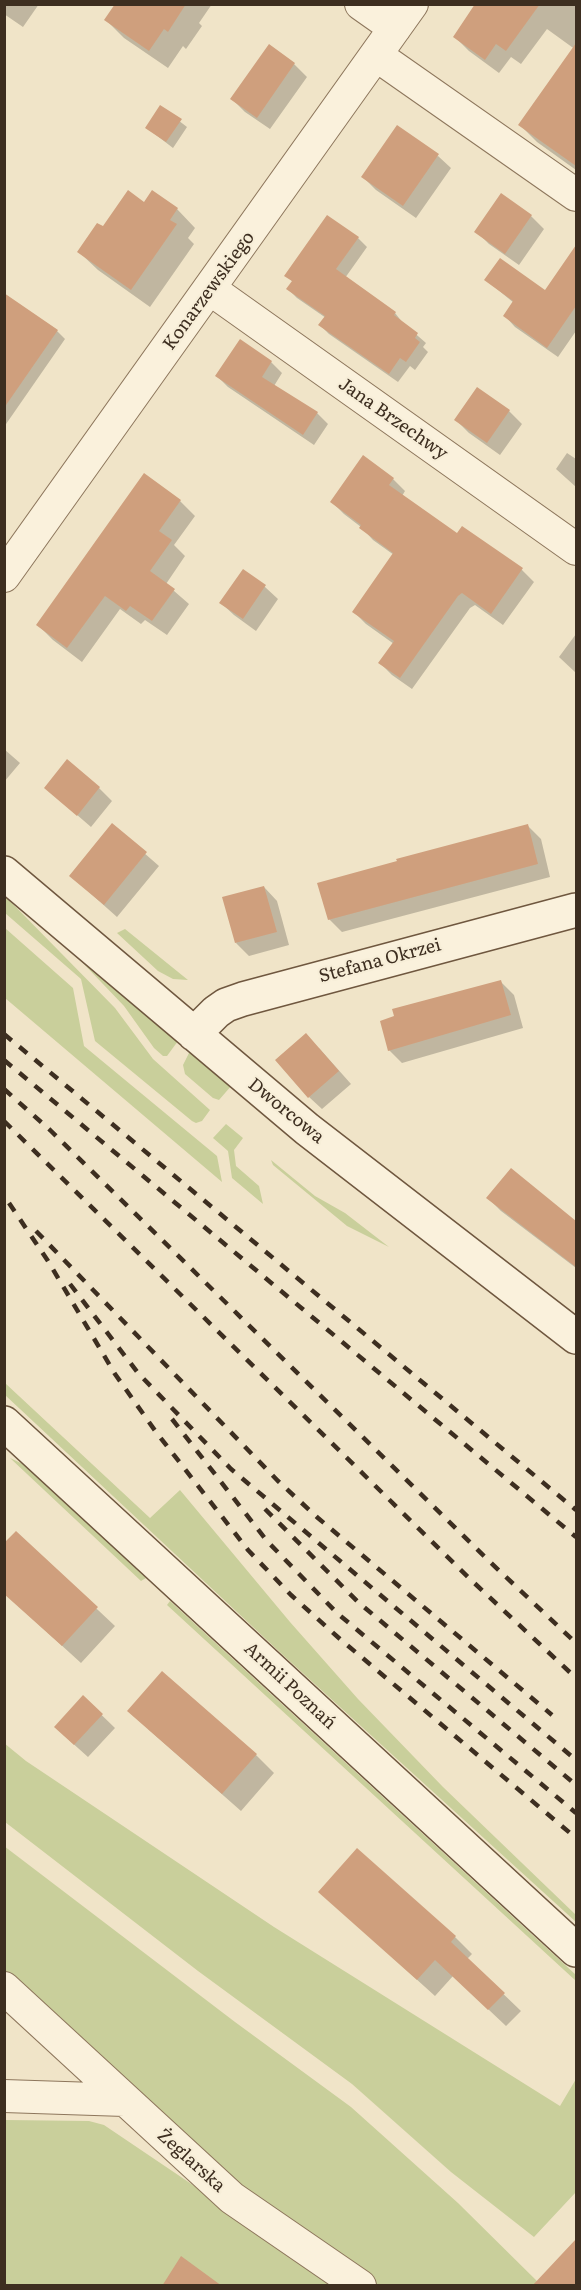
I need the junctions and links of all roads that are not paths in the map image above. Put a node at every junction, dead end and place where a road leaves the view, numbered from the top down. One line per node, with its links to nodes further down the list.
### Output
1 (361, 4): 2 (street)
2 (404, 16): 3 (street, Konarzewskiego)
3 (376, 56): 4 (street); 5 (street, Konarzewskiego)
4 (576, 195)
5 (210, 289): 6 (street, Jana Brzechwy); 7 (street, Konarzewskiego)
6 (576, 549)
7 (4, 576)
8 (4, 873): 10 (street, Dworcowa)
9 (576, 910): 10 (street, Stefana Okrzei)
10 (194, 1034): 11 (street, Dworcowa)
11 (576, 1337)
12 (4, 1423): 13 (street, Armii Poznań)
13 (576, 1950)
14 (4, 1988): 16 (street, Żeglarska)
15 (4, 2096): 16 (street)
16 (125, 2100): 17 (street, Żeglarska)
17 (360, 2286)

